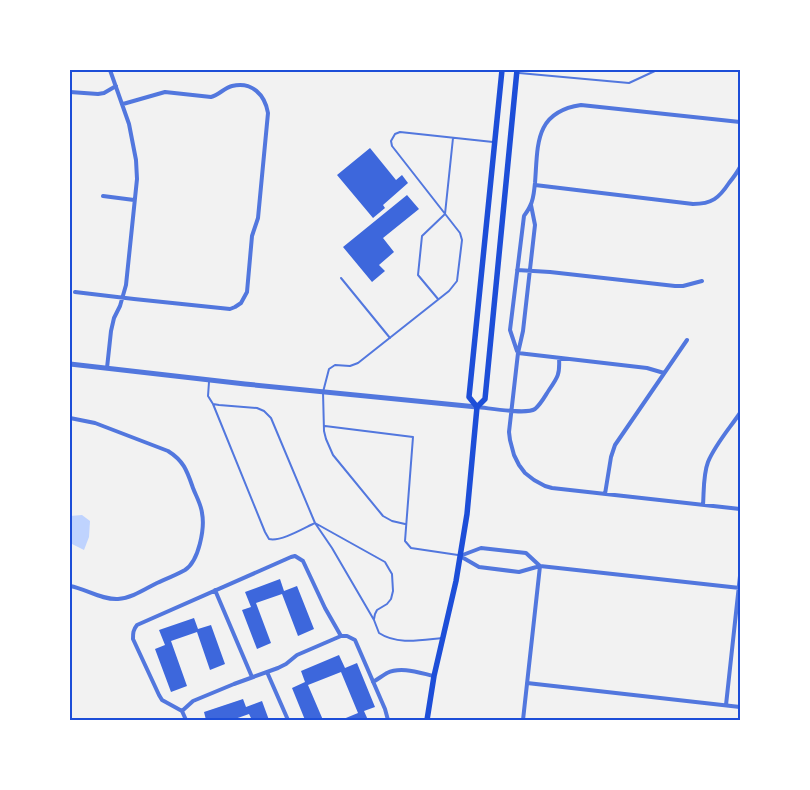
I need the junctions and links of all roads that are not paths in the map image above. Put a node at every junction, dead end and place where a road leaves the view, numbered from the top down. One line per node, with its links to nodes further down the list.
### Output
1 (110, 70): 5 (street)
2 (502, 70): 10 (main road)
3 (657, 70): 4 (lane)
4 (517, 72): 34 (main road)
5 (116, 86): 6 (street); 7 (street)
6 (70, 92)
7 (123, 104): 14 (street); 22 (street)
8 (740, 122): 12 (street)
9 (453, 138): 10 (lane); 16 (lane); 16 (lane)
10 (495, 142): 34 (main road)
11 (740, 166): 12 (street)
12 (534, 185): 15 (street)
13 (103, 196): 14 (street)
14 (134, 200): 22 (street)
15 (531, 206): 17 (street); 18 (street)
16 (445, 214): 23 (lane); 23 (lane)
17 (517, 270): 18 (street); 26 (street)
18 (530, 272): 20 (street); 26 (street)
19 (341, 278): 24 (lane)
20 (702, 281)
21 (75, 292): 22 (street)
22 (122, 298): 29 (street)
23 (438, 300): 24 (lane)
24 (390, 338): 32 (lane)
25 (687, 340): 30 (street)
26 (518, 353): 27 (street); 35 (street)
27 (559, 358): 30 (street); 35 (street)
28 (70, 364): 29 (street)
29 (107, 368): 31 (street)
30 (664, 373): 39 (street)
31 (209, 380): 32 (street); 33 (lane)
32 (323, 392): 34 (street); 38 (lane)
33 (213, 404): 42 (lane); 42 (lane)
34 (477, 407): 35 (street); 44 (main road)
35 (512, 411): 39 (street)
36 (740, 413): 40 (street)
37 (70, 418): 47 (street)
38 (324, 426): 43 (lane); 43 (lane)
39 (605, 494): 40 (street)
40 (703, 505): 41 (street)
41 (740, 509)
42 (315, 522): 50 (lane); 50 (lane)
43 (406, 524): 44 (lane)
44 (460, 556): 45 (street); 45 (street); 52 (main road)
45 (540, 566): 48 (street); 57 (street)
46 (740, 576): 48 (street)
47 (70, 586)
48 (739, 588): 58 (street)
49 (215, 590): 51 (street); 55 (street); 60 (street)
50 (374, 620): 52 (lane)
51 (341, 636): 53 (street); 56 (street)
52 (443, 638): 54 (main road)
53 (267, 672): 55 (street); 62 (street)
54 (434, 676): 56 (street); 64 (main road)
55 (252, 677): 60 (street)
56 (373, 682): 63 (street)
57 (527, 684): 58 (street); 65 (street)
58 (726, 705): 59 (street)
59 (740, 707)
60 (182, 710): 61 (street)
61 (186, 720)
62 (288, 720)
63 (388, 720)
64 (427, 720)
65 (523, 720)

